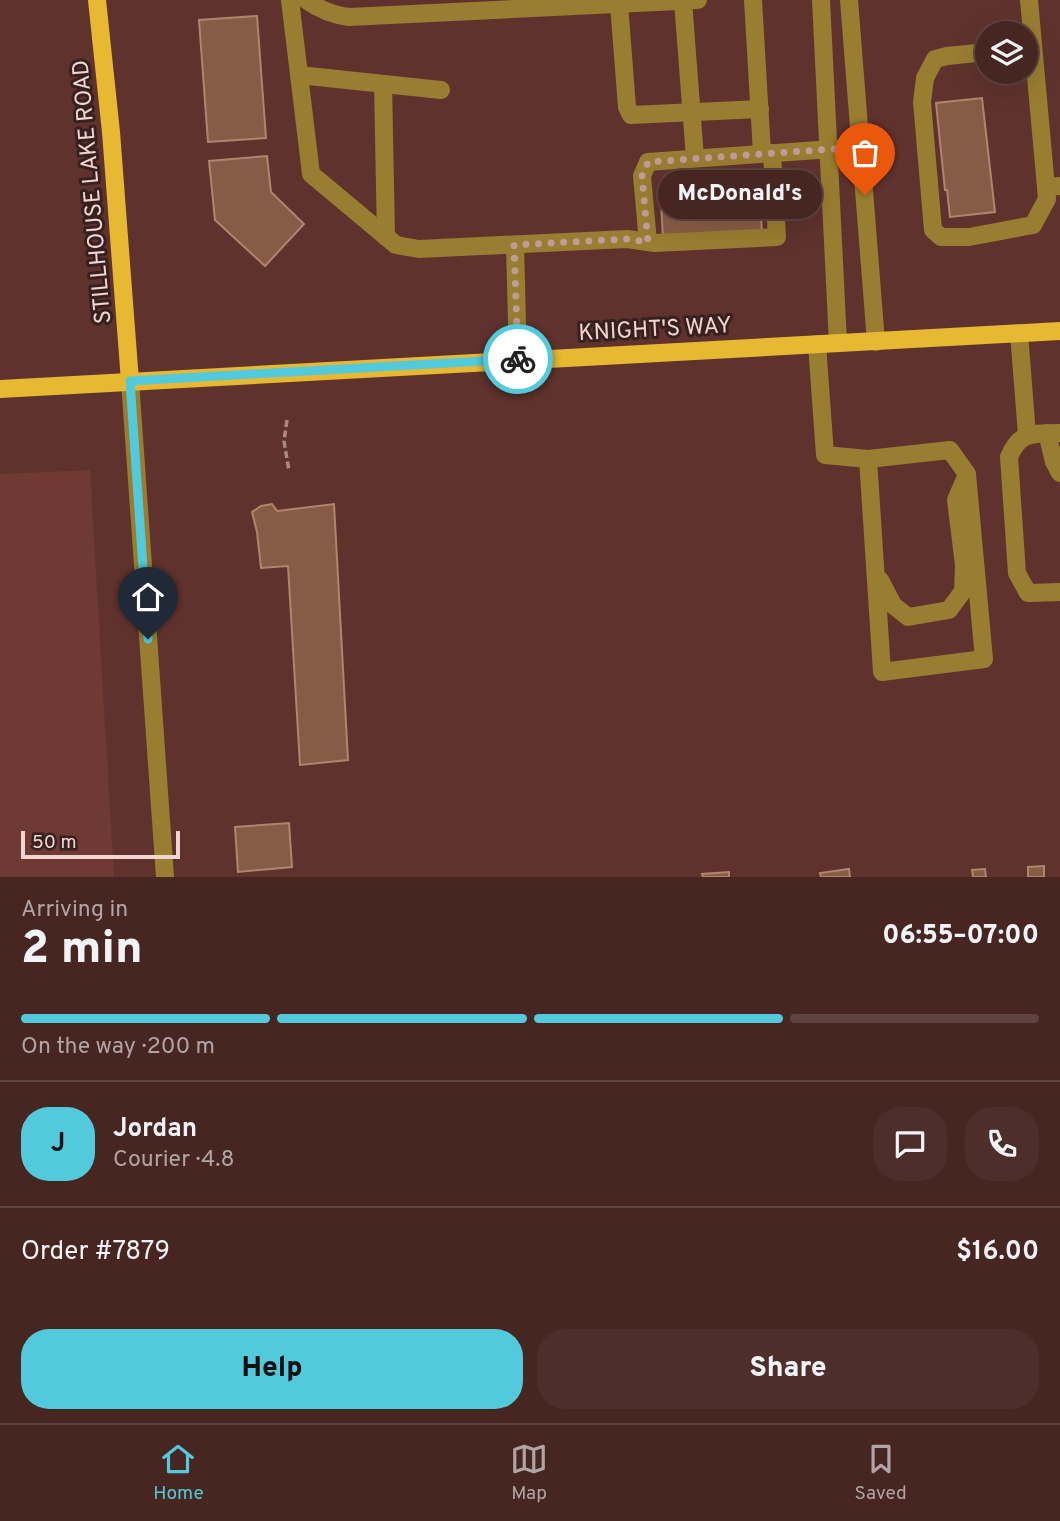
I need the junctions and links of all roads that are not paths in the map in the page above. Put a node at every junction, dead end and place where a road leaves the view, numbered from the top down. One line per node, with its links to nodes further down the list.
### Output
1 (97, 0): 34 (main road, STILLHOUSE LAKE ROAD)
2 (290, 0): 14 (street)
3 (306, 0): 11 (street)
4 (698, 0): 9 (street)
5 (753, 0): 18 (street)
6 (821, 0): 21 (street)
7 (849, 0): 20 (street)
8 (1029, 0): 12 (street)
9 (683, 1): 10 (street); 19 (street)
10 (619, 4): 11 (street); 19 (street)
11 (435, 6)
12 (1029, 21)
13 (975, 53): 24 (street)
14 (299, 75): 15 (street); 25 (street)
15 (383, 84): 17 (street); 25 (street)
16 (1035, 84): 24 (street)
17 (441, 90)
18 (760, 109): 19 (street); 22 (street)
19 (692, 112): 23 (street)
20 (861, 147): 21 (street); 30 (street)
21 (827, 149): 22 (street); 32 (street)
22 (767, 153): 23 (street); 26 (street)
23 (695, 158): 26 (street)
24 (1053, 187)
25 (386, 237): 27 (street)
26 (648, 242): 27 (street)
27 (514, 245): 33 (street)
28 (1060, 331): 29 (main road, KNIGHT'S WAY)
29 (1019, 333): 30 (main road, KNIGHT'S WAY); 37 (street)
30 (876, 342): 32 (main road, KNIGHT'S WAY)
31 (817, 344): 32 (main road, KNIGHT'S WAY); 33 (main road, KNIGHT'S WAY); 38 (street)
32 (838, 344)
33 (518, 360): 34 (main road, KNIGHT'S WAY)
34 (130, 381): 35 (main road, KNIGHT'S WAY); 43 (street)
35 (0, 389)
36 (1054, 433): 37 (street); 39 (street)
37 (1027, 435): 42 (street)
38 (867, 459): 40 (street); 41 (street)
39 (1060, 473)
40 (967, 474): 41 (street); 41 (street)
41 (876, 574)
42 (1060, 592)
43 (165, 877)

